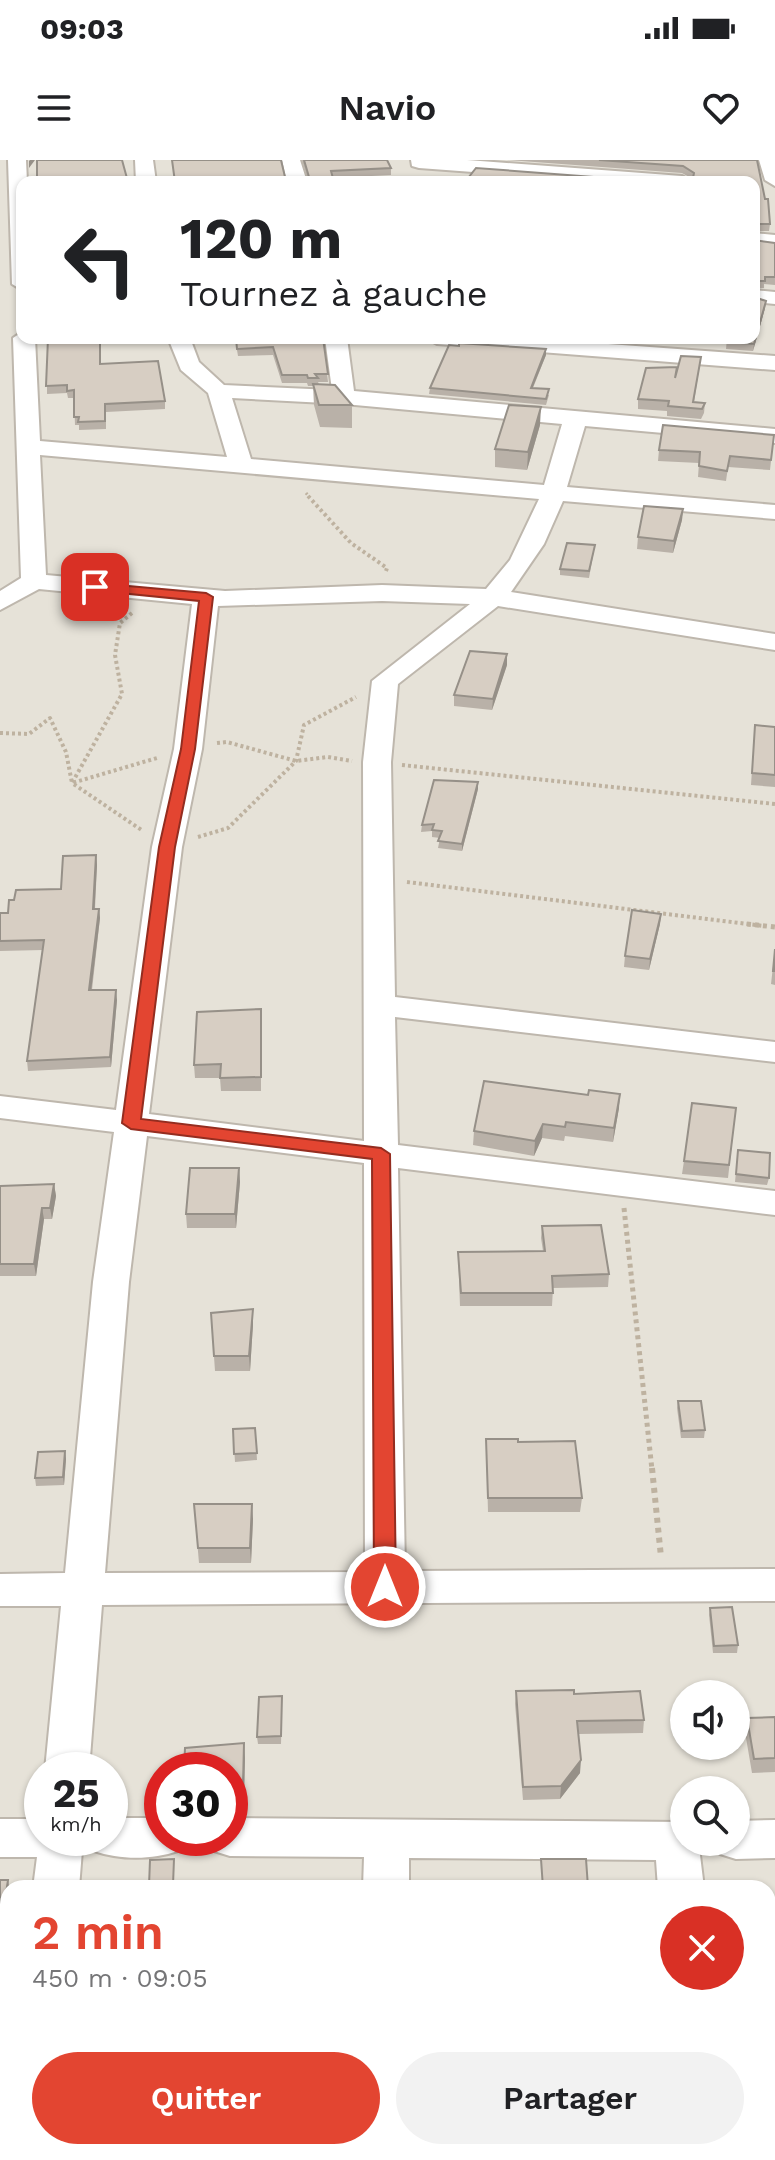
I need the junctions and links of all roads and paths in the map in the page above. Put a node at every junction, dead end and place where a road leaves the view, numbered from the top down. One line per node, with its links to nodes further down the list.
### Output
1 (768, 160): 5 (street)
2 (419, 161): 3 (street)
3 (541, 166): 4 (street)
4 (629, 176)
5 (775, 180)
6 (24, 344): 15 (street)
7 (181, 344): 11 (street)
8 (337, 344): 12 (street)
9 (518, 344): 10 (street)
10 (775, 363)
11 (218, 391): 12 (street); 16 (street)
12 (344, 397): 13 (street)
13 (575, 419): 14 (street); 18 (street)
14 (775, 436)
15 (28, 447): 16 (street); 20 (street)
16 (241, 465): 17 (street)
17 (284, 469): 18 (street); 21 (path)
18 (555, 492): 19 (street); 23 (street)
19 (775, 512)
20 (34, 581): 22 (street); 24 (street)
21 (382, 593): 22 (street); 23 (street)
22 (206, 597): 33 (street)
23 (492, 597): 25 (street); 26 (street)
24 (0, 602)
25 (775, 642)
26 (377, 762): 27 (path); 28 (street)
27 (775, 804)
28 (378, 878): 29 (path); 30 (street)
29 (775, 927)
30 (379, 1005): 31 (street); 34 (street)
31 (775, 1052)
32 (0, 1107): 33 (street)
33 (131, 1123): 34 (street); 41 (street)
34 (381, 1154): 35 (street); 39 (street)
35 (622, 1184): 36 (street); 37 (path)
36 (775, 1203)
37 (664, 1585): 38 (street); 39 (street)
38 (775, 1585)
39 (385, 1587): 41 (street)
40 (0, 1590): 41 (street)
41 (83, 1590): 42 (street)
42 (69, 1752)
43 (248, 1837): 44 (street)
44 (387, 1837): 49 (street); 53 (street)
45 (0, 1838): 46 (street)
46 (24, 1838)
47 (775, 1839): 48 (street)
48 (750, 1840)
49 (670, 1841)
50 (59, 1856): 52 (street)
51 (680, 1856): 54 (street)
52 (57, 1880)
53 (386, 1880)
54 (681, 1880)

